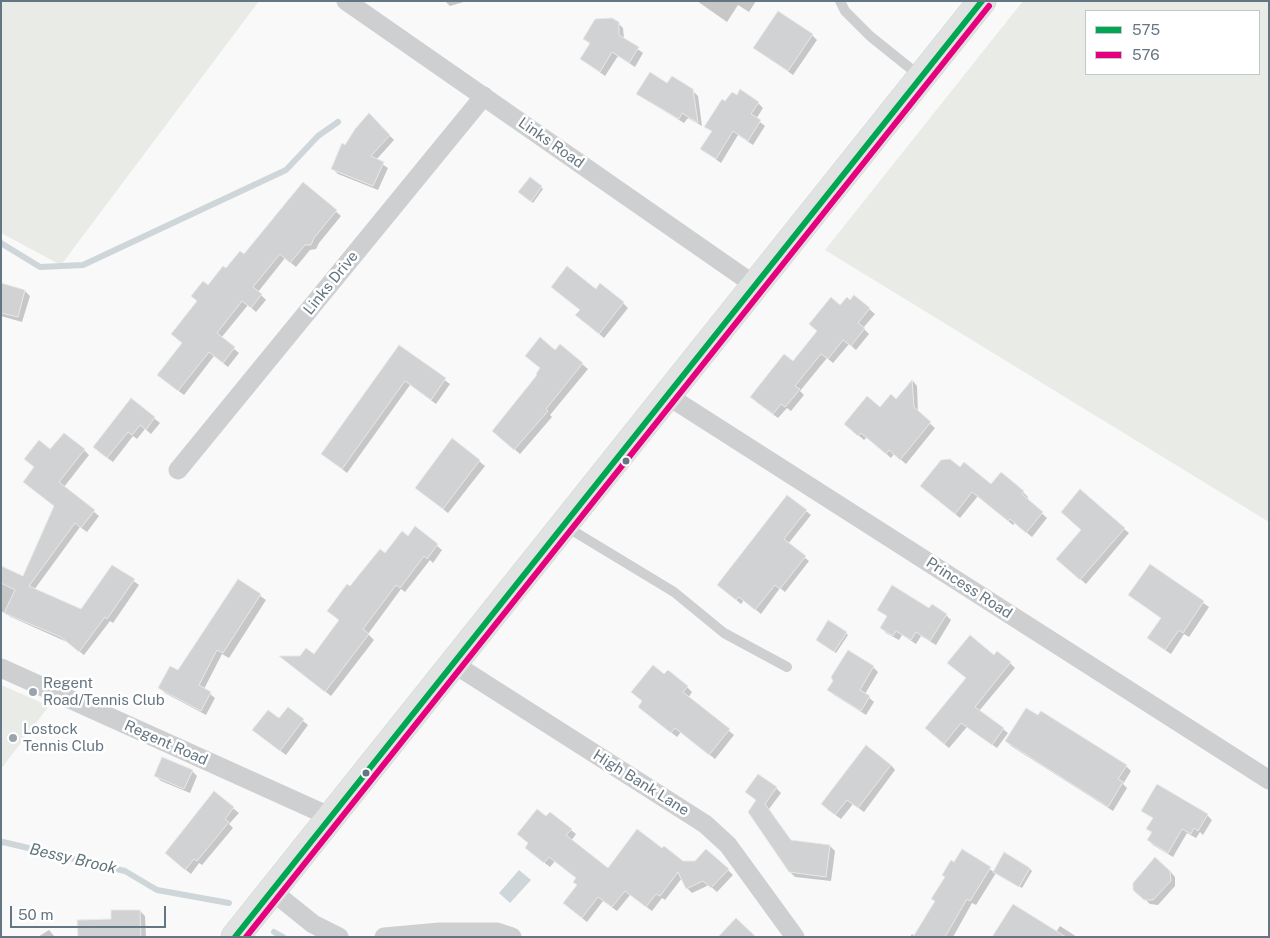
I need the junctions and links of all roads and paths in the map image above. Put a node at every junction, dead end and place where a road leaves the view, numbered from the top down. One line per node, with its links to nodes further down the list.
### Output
1 (346, 1): 5 (street, Links Road)
2 (840, 1): 4 (lane)
3 (982, 1): 4 (highway)
4 (921, 77): 6 (highway)
5 (484, 96): 6 (street, Links Road); 8 (street, Links Drive)
6 (756, 286): 7 (highway)
7 (668, 396): 9 (highway); 13 (street, Princess Road)
8 (178, 470)
9 (564, 526): 10 (highway); 11 (lane)
10 (454, 664): 14 (highway); 20 (street, High Bank Lane)
11 (787, 667)
12 (1, 668): 14 (street, Regent Road)
13 (1269, 780)
14 (331, 817): 15 (highway)
15 (272, 891): 16 (highway); 17 (street)
16 (235, 937)
17 (340, 937)
18 (384, 937): 19 (street)
19 (512, 937)
20 (796, 937)

